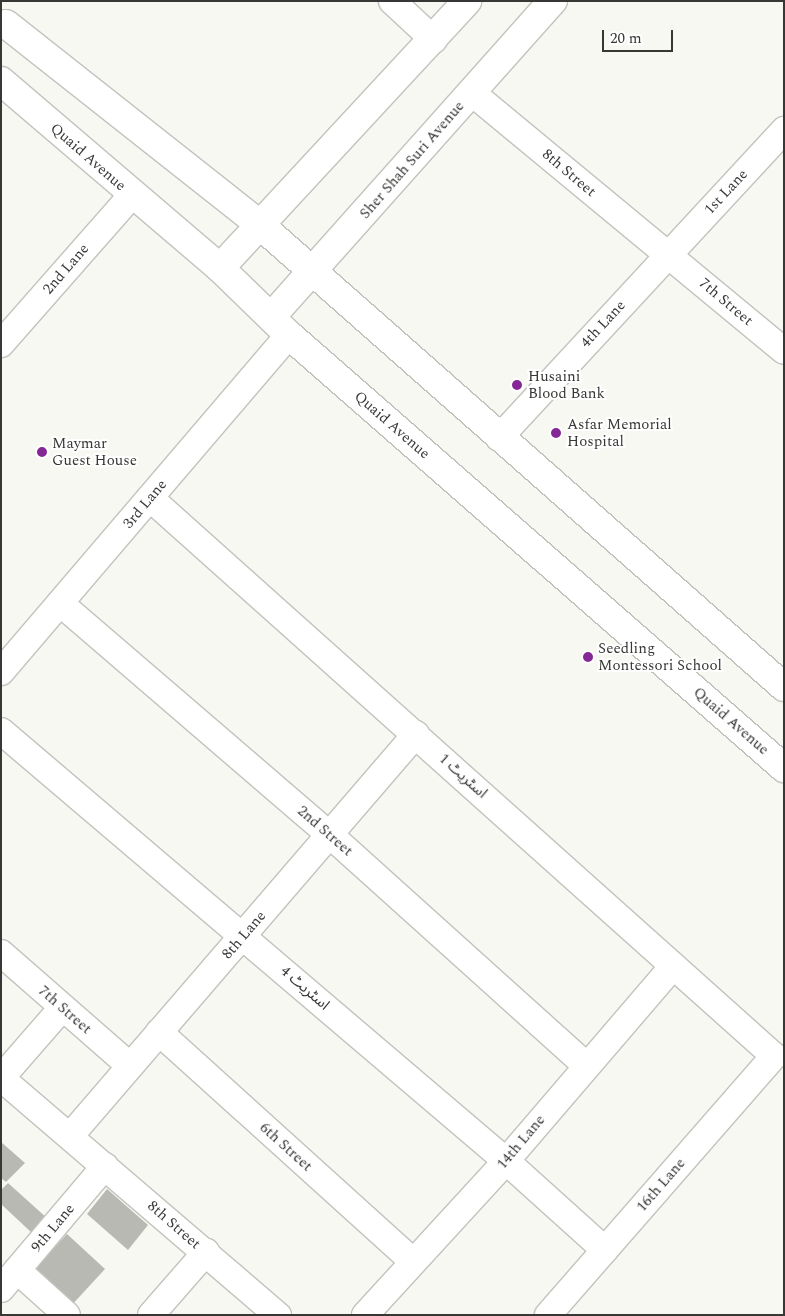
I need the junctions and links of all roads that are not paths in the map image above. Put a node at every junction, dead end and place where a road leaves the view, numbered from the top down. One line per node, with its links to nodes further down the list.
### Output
1 (392, 1): 5 (street)
2 (467, 1): 5 (main road)
3 (553, 1): 7 (main road, Sher Shah Suri Avenue)
4 (3, 25): 10 (main road)
5 (434, 40): 10 (main road)
6 (1, 81): 9 (main road, Quaid Avenue)
7 (471, 92): 11 (street, 8th Street); 13 (main road, Sher Shah Suri Avenue)
8 (784, 130): 11 (street, 1st Lane)
9 (132, 195): 12 (main road, Quaid Avenue); 15 (street, 2nd Lane)
10 (258, 224): 12 (main road); 13 (main road)
11 (667, 254): 16 (street, 7th Street); 17 (street, 4th Lane)
12 (220, 268): 14 (main road, Quaid Avenue)
13 (312, 274): 14 (main road, Sher Shah Suri Avenue); 17 (main road)
14 (280, 326): 18 (street, 3rd Lane); 24 (main road, Quaid Avenue)
15 (1, 344)
16 (784, 351)
17 (499, 438): 21 (main road)
18 (150, 498): 19 (street, 3rd Lane); 23 (street, اسٹریٹ 1)
19 (60, 603): 20 (street, 3rd Lane); 25 (street, 2nd Street)
20 (1, 672)
21 (784, 687)
22 (1, 731): 26 (street, اسٹریٹ 4)
23 (416, 734): 25 (street, 8th Lane); 28 (street, اسٹریٹ 1)
24 (784, 768)
25 (329, 834): 26 (street, 8th Lane); 32 (street, 2nd Street)
26 (244, 935): 30 (street, 8th Lane); 36 (street, اسٹریٹ 4)
27 (1, 953): 29 (street, 7th Street)
28 (674, 966): 31 (street, اسٹریٹ 1); 32 (street, 14th Lane)
29 (62, 1008): 33 (street, 7th Street); 34 (street)
30 (159, 1032): 33 (street, 8th Lane); 40 (street, 6th Street)
31 (774, 1056): 38 (street, 16th Lane)
32 (586, 1065): 36 (street, 14th Lane)
33 (130, 1066): 35 (street, 8th Lane)
34 (1, 1078): 35 (street, 8th Street)
35 (71, 1135): 37 (street, 8th Street)
36 (506, 1161): 38 (street, اسٹریٹ 4); 40 (street, 14th Lane)
37 (105, 1166): 39 (street, 8th Street); 41 (street, 9th Lane)
38 (605, 1250): 46 (street, 16th Lane)
39 (206, 1252): 43 (street); 44 (street, 8th Street)
40 (412, 1261): 45 (street, 14th Lane)
41 (9, 1280): 42 (street)
42 (67, 1315)
43 (151, 1315)
44 (278, 1315)
45 (365, 1315)
46 (548, 1315)

